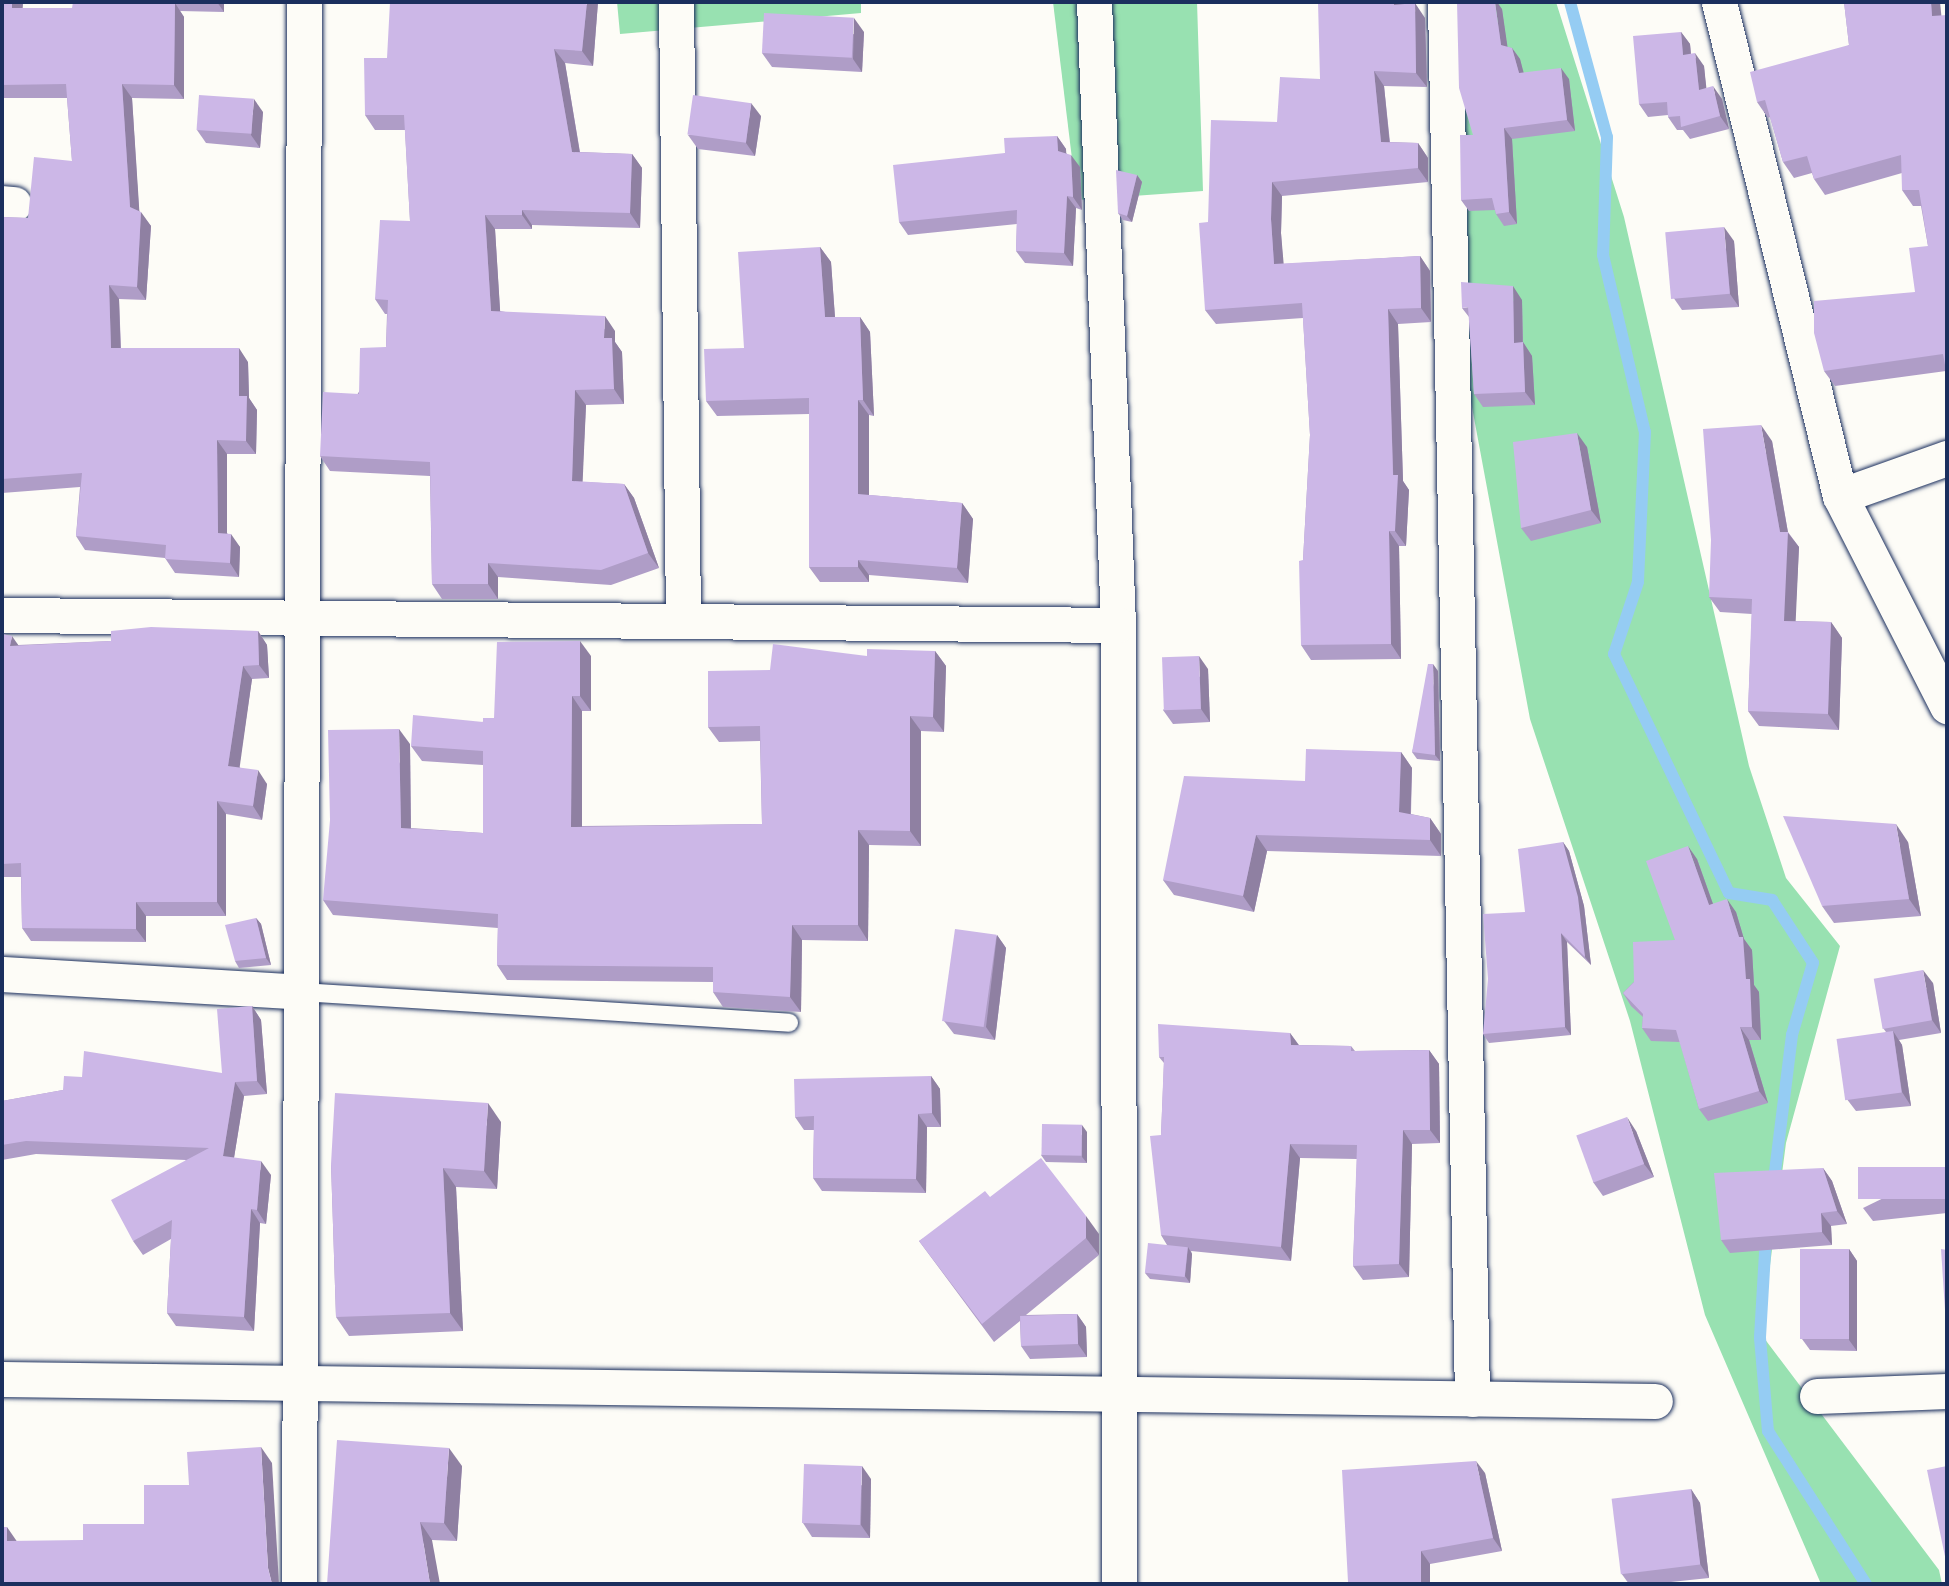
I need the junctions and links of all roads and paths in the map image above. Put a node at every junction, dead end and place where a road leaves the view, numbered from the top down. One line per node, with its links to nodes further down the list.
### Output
1 (304, 2): 9 (street)
2 (676, 2): 10 (street)
3 (1094, 2): 11 (street)
4 (1445, 2): 21 (street)
5 (1719, 2): 7 (street)
6 (1947, 458): 7 (street)
7 (1840, 496): 12 (street)
8 (2, 615): 9 (street)
9 (303, 618): 10 (street); 14 (street)
10 (682, 621): 11 (street)
11 (1118, 625): 19 (street)
12 (1947, 706)
13 (2, 974): 14 (street)
14 (302, 992): 15 (lane); 17 (street)
15 (789, 1023)
16 (2, 1379): 17 (street)
17 (301, 1383): 19 (street); 23 (street)
18 (1947, 1391): 20 (street)
19 (1121, 1394): 21 (street); 24 (street)
20 (1817, 1396)
21 (1472, 1399): 22 (street)
22 (1656, 1401)
23 (299, 1584)
24 (1119, 1584)

